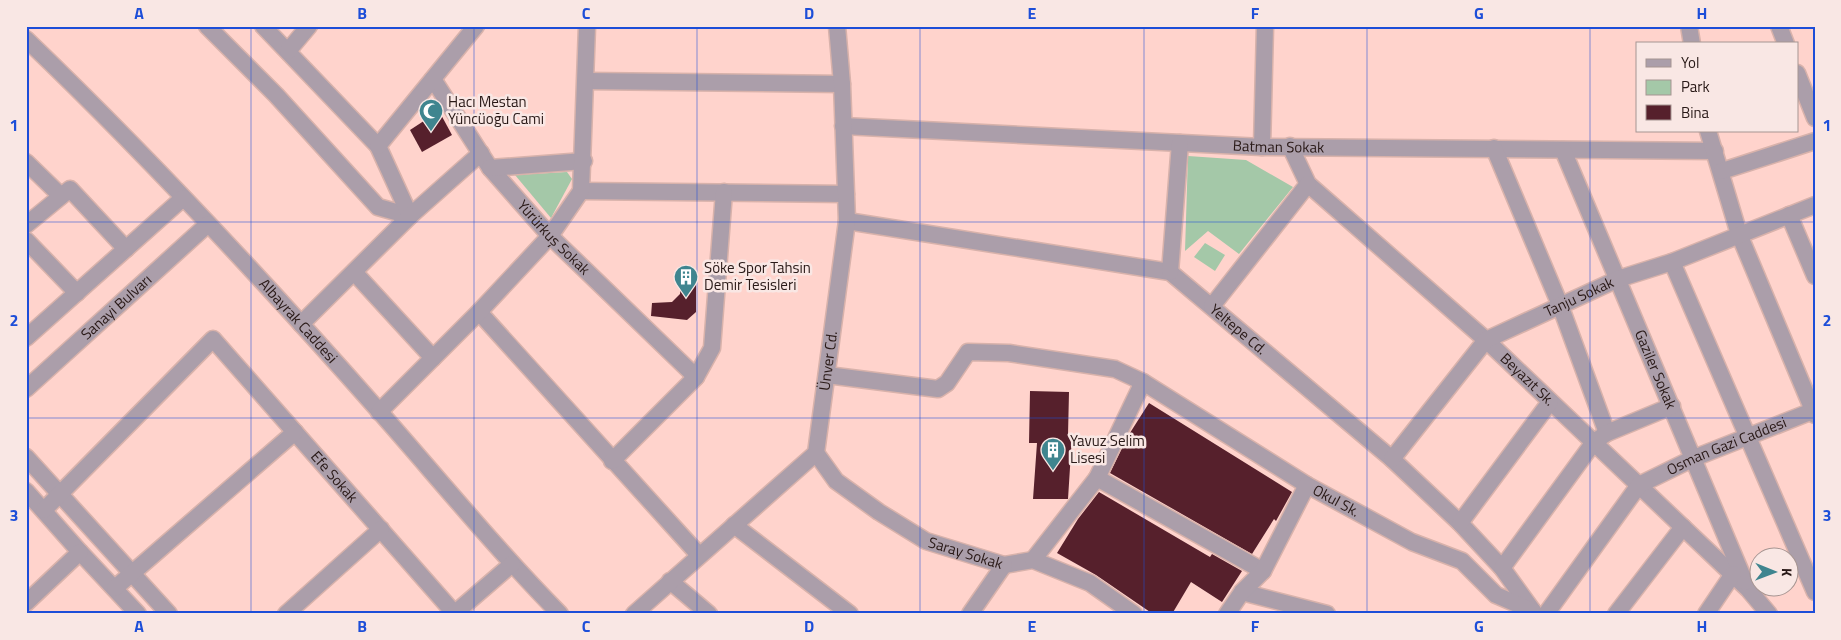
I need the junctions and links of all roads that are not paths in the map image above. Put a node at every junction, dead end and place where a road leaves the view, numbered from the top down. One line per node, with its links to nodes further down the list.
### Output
1 (34, 26): 11 (street)
2 (207, 26): 42 (street)
3 (263, 26): 14 (street)
4 (309, 26): 14 (street)
5 (476, 26): 16 (street)
6 (587, 26): 17 (street)
7 (837, 26): 18 (street, Ünver Cd.)
8 (1265, 26): 26 (street)
9 (1689, 26): 12 (street)
10 (1779, 26): 13 (street)
11 (26, 38): 40 (street, Albayrak Caddesi)
12 (1692, 42)
13 (1785, 42)
14 (288, 51): 24 (street)
15 (1802, 77): 19 (street)
16 (433, 79): 24 (street); 30 (street, Yürürkuş Sokak)
17 (586, 81): 18 (street); 31 (street)
18 (842, 84): 20 (street, Ünver Cd.)
19 (1815, 118)
20 (843, 126): 23 (street, Batman Sokak); 38 (street, Ünver Cd.)
21 (1708, 132): 29 (street)
22 (1815, 141): 34 (street)
23 (1180, 143): 26 (street, Batman Sokak); 53 (street)
24 (378, 146): 42 (street)
25 (1290, 146): 26 (street, Batman Sokak); 27 (street, Batman Sokak); 35 (street, Beyazıt Sk.)
26 (1262, 147)
27 (1494, 148): 28 (street, Batman Sokak); 57 (street)
28 (1564, 150): 29 (street, Batman Sokak); 55 (street, Gaziler Sokak)
29 (1715, 150): 34 (street)
30 (481, 153): 33 (street, Yürürkuş Sokak); 42 (street)
31 (584, 161): 33 (street); 36 (street)
32 (26, 162): 39 (street)
33 (490, 168): 48 (street, Yürürkuş Sokak)
34 (1722, 171): 47 (street)
35 (1308, 184): 58 (street); 62 (street, Beyazıt Sk.)
36 (581, 191): 37 (street); 48 (street)
37 (724, 192): 38 (street); 65 (street)
38 (846, 194): 44 (street, Ünver Cd.)
39 (61, 196): 45 (street); 50 (street)
40 (183, 198): 46 (street, Albayrak Caddesi); 50 (street)
41 (1815, 205): 43 (street, Tanju Sokak)
42 (410, 216): 52 (street)
43 (1789, 216): 47 (street, Tanju Sokak); 54 (street)
44 (847, 221): 53 (street); 64 (street, Ünver Cd.)
45 (26, 224)
46 (208, 224): 60 (street, Albayrak Caddesi); 67 (street, Sanayi Bulvarı)
47 (1739, 234): 51 (street, Tanju Sokak); 71 (street)
48 (550, 236): 59 (street); 65 (street, Yürürkuş Sokak)
49 (26, 240): 56 (street)
50 (126, 249): 56 (street)
51 (1672, 262): 55 (street, Tanju Sokak); 74 (street)
52 (354, 272): 60 (street); 63 (street)
53 (1170, 272): 58 (street, Yeltepe Cd.)
54 (1815, 276)
55 (1618, 279): 57 (street, Tanju Sokak); 69 (street, Gaziler Sokak)
56 (77, 293): 61 (street)
57 (1560, 305): 62 (street, Tanju Sokak); 73 (street)
58 (1212, 306): 79 (street, Yeltepe Cd.)
59 (479, 312): 63 (street); 80 (street)
60 (301, 324): 70 (street, Albayrak Caddesi)
61 (26, 338)
62 (1486, 340): 68 (street, Beyazıt Sk.); 79 (street, Tanju Sokak)
63 (433, 358): 70 (street)
64 (828, 375): 66 (street, Okul Sk.); 76 (street, Ünver Cd.)
65 (696, 377): 80 (street)
66 (1143, 382): 81 (street); 82 (street, Okul Sk.)
67 (26, 389)
68 (1550, 402): 75 (street, Beyazıt Sk.); 87 (street)
69 (1672, 406): 73 (street); 78 (street, Gaziler Sokak)
70 (379, 412): 94 (street, Albayrak Caddesi)
71 (1814, 412): 74 (street, Osman Gazi Caddesi)
72 (295, 432): 85 (street, Efe Sokak); 90 (street, Efe Sokak); 98 (street)
73 (1607, 433): 75 (street)
74 (1746, 438): 78 (street, Osman Gazi Caddesi); 104 (street)
75 (1594, 442): 83 (street, Beyazıt Sk.); 96 (street)
76 (816, 453): 88 (street); 95 (street, Saray Sokak)
77 (26, 456): 85 (street)
78 (1694, 458): 83 (street, Osman Gazi Caddesi); 102 (street, Gaziler Sokak)
79 (1392, 459): 87 (street, Yeltepe Cd.)
80 (612, 461): 92 (street)
81 (1097, 478): 93 (street); 97 (street)
82 (1308, 485): 97 (street); 107 (street, Okul Sk.)
83 (1639, 485): 89 (street, Beyazıt Sk.); 107 (street)
84 (26, 491): 86 (street)
85 (59, 492): 86 (street); 98 (street)
86 (44, 510): 91 (street)
87 (1460, 523): 96 (street, Yeltepe Cd.)
88 (734, 525): 92 (street); 115 (street)
89 (1683, 527): 99 (street, Beyazıt Sk.); 120 (street)
90 (381, 529): 110 (street); 111 (street, Efe Sokak)
91 (80, 552): 101 (street); 106 (street)
92 (699, 555): 100 (street)
93 (1033, 560): 95 (street, Saray Sokak); 117 (street)
94 (512, 564): 111 (street); 112 (street, Albayrak Caddesi)
95 (1004, 565): 116 (street)
96 (1502, 568): 107 (street, Yeltepe Cd.)
97 (1263, 571): 103 (street)
98 (132, 572): 101 (street); 109 (street)
99 (1733, 574): 102 (street, Beyazıt Sk.); 121 (street)
100 (670, 581): 113 (street); 114 (street)
101 (115, 588): 108 (street)
102 (1748, 589)
103 (1242, 592): 118 (street); 119 (street)
104 (1815, 592)
105 (1756, 598): 122 (street, Beyazıt Sk.)
106 (26, 604)
107 (1536, 613)
108 (138, 614)
109 (169, 614)
110 (286, 614)
111 (455, 614)
112 (560, 614)
113 (634, 614)
114 (709, 614)
115 (850, 614)
116 (970, 614)
117 (1134, 614)
118 (1227, 614)
119 (1327, 614)
120 (1616, 614)
121 (1706, 614)
122 (1769, 614)

